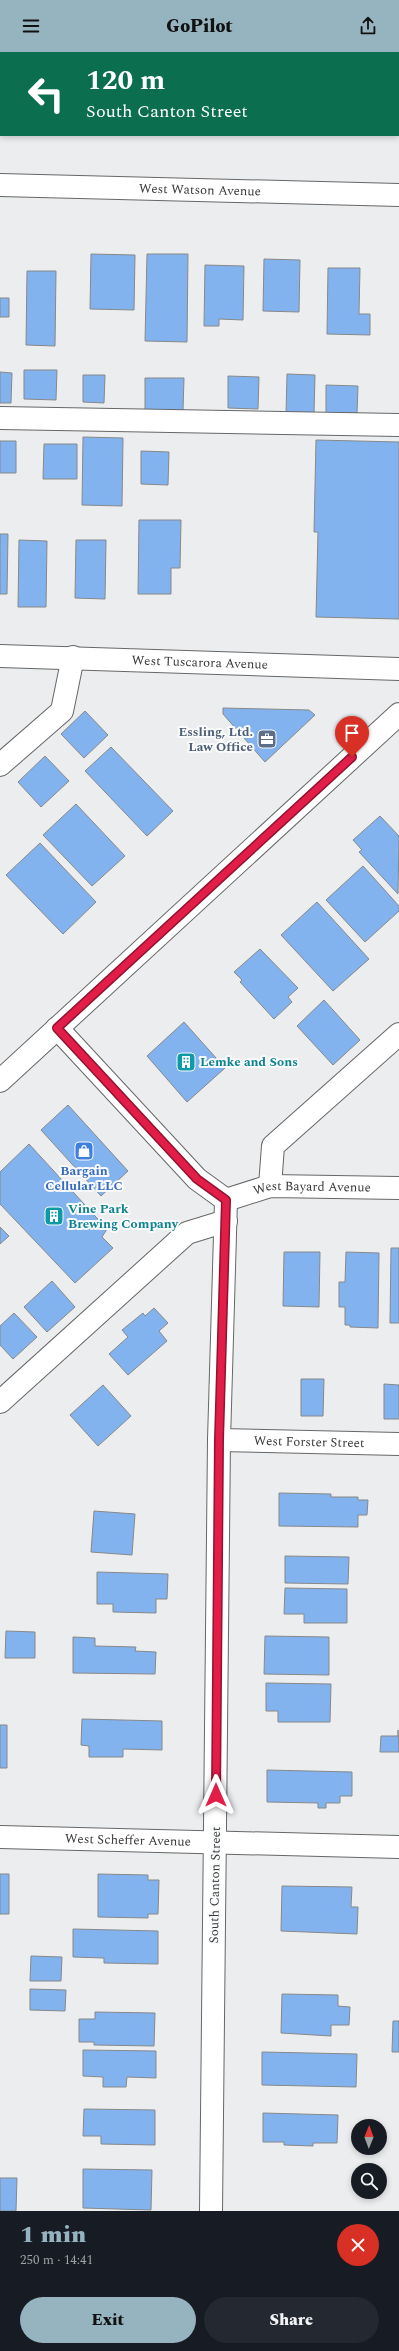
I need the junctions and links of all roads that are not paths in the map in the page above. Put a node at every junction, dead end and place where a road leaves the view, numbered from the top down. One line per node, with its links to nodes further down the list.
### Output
1 (0, 185): 2 (street, West Watson Avenue)
2 (399, 195)
3 (0, 418): 4 (street)
4 (399, 426)
5 (0, 656): 6 (street, West Tuscarora Avenue)
6 (73, 657): 7 (street, West Tuscarora Avenue); 9 (street)
7 (399, 670)
8 (399, 714): 10 (street)
9 (0, 765)
10 (57, 1028): 12 (street); 15 (street)
11 (399, 1034): 13 (street)
12 (0, 1081)
13 (270, 1186): 14 (street, West Bayard Avenue); 15 (street, West Bayard Avenue)
14 (399, 1188)
15 (226, 1211): 16 (street, West Bayard Avenue); 17 (street, South Canton Street)
16 (0, 1402)
17 (219, 1440): 18 (street, West Forster Street); 20 (street, South Canton Street)
18 (399, 1444)
19 (0, 1837): 20 (street, West Scheffer Avenue)
20 (216, 1842): 21 (street, West Scheffer Avenue); 22 (street, South Canton Street)
21 (399, 1847)
22 (211, 2211)

